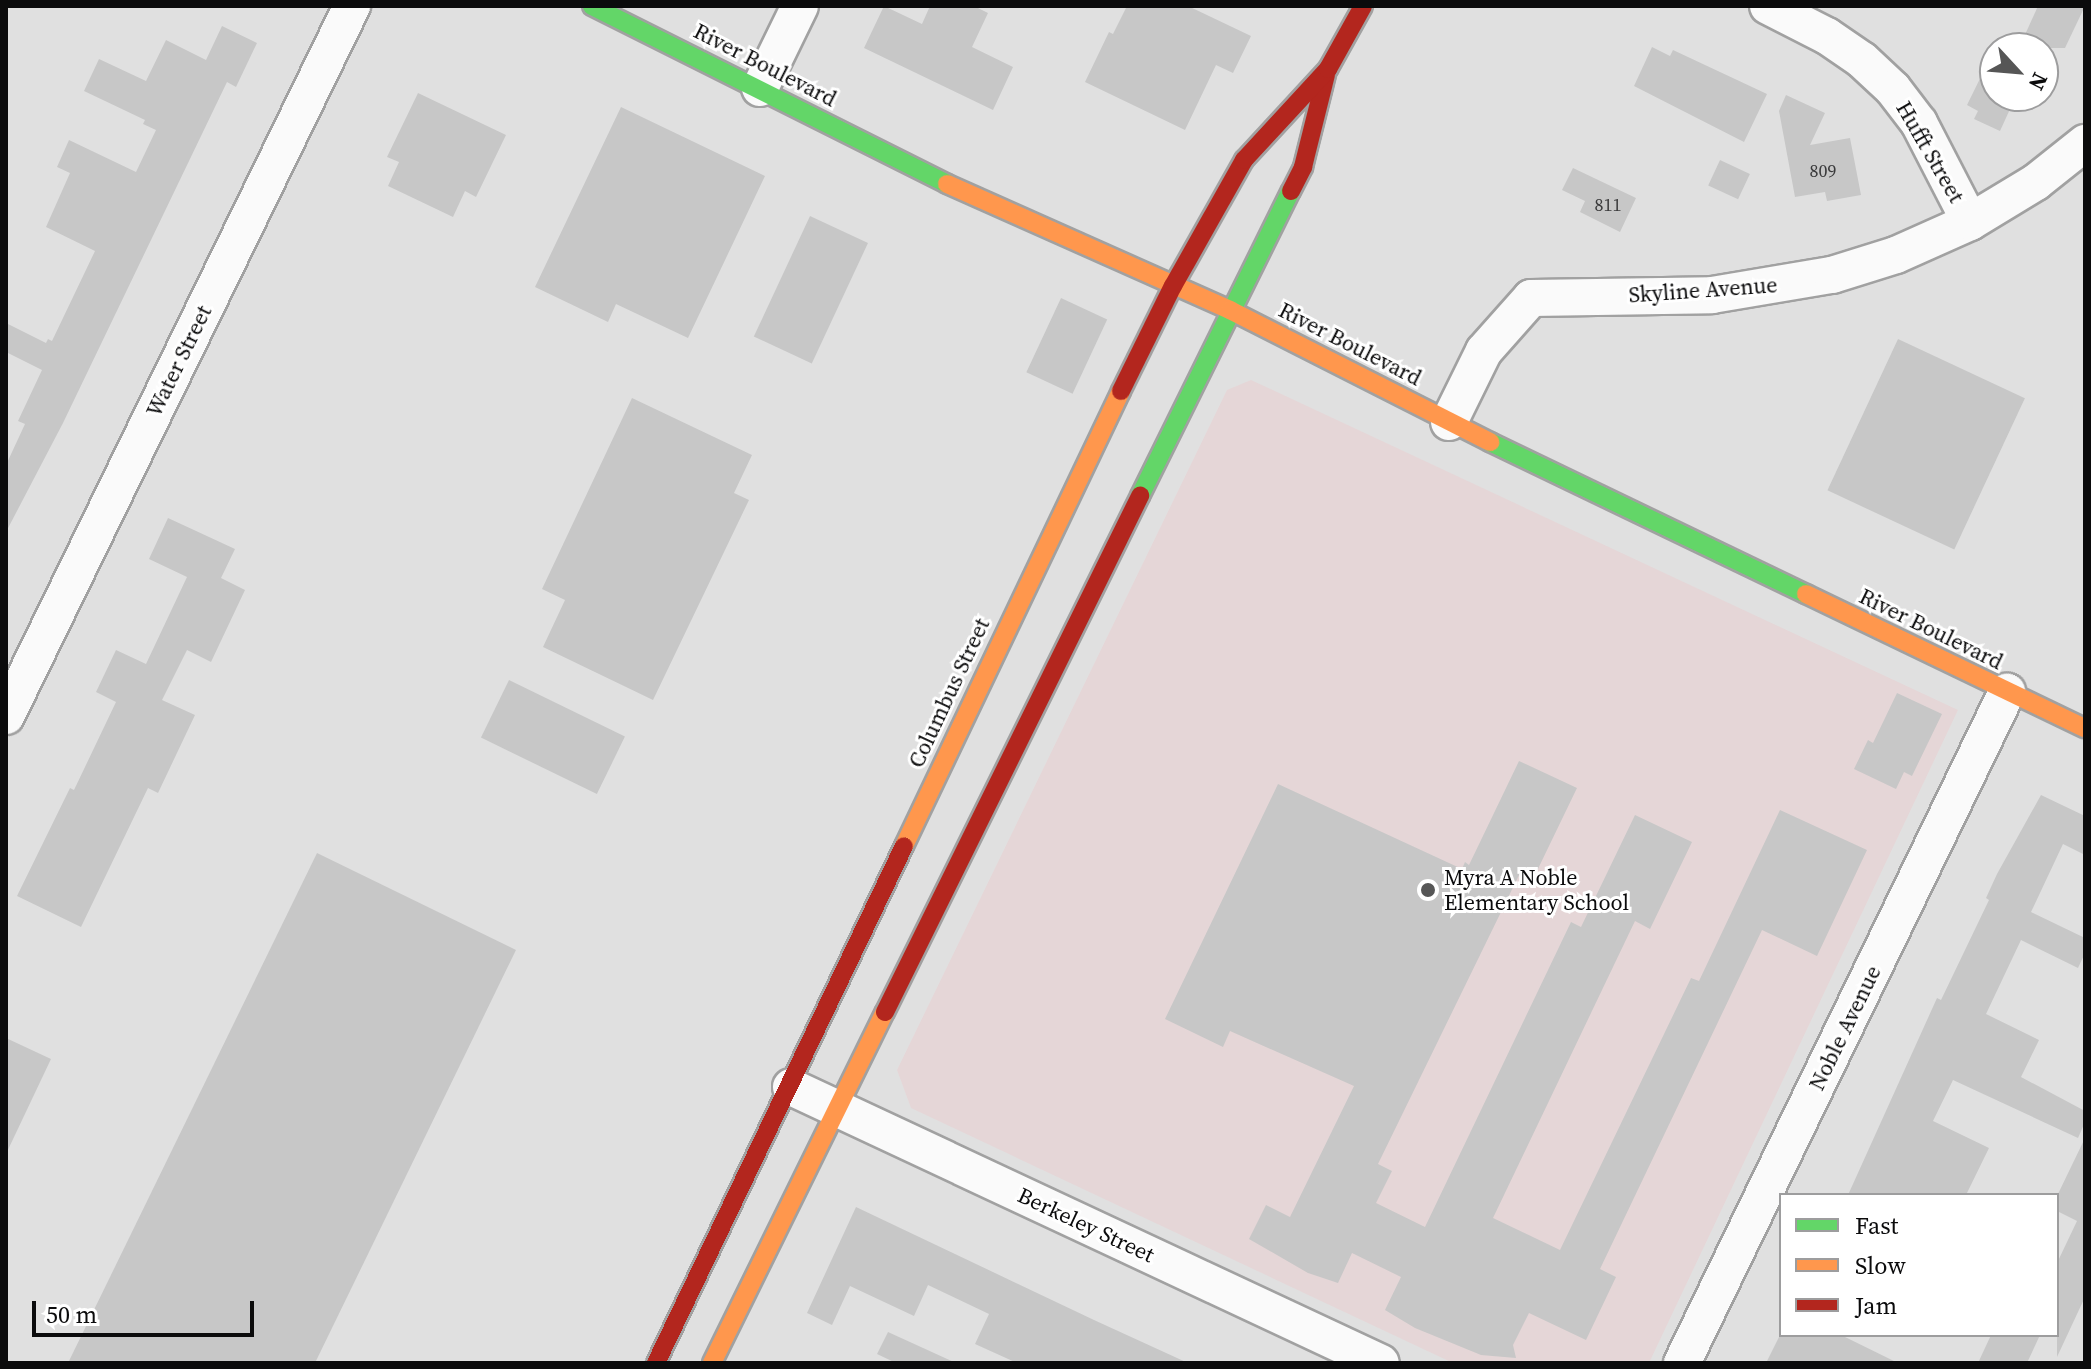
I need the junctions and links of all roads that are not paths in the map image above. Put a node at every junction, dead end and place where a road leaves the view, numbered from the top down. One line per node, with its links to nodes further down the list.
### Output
1 (352, 6): 14 (street, Water Street)
2 (592, 6): 7 (main road, River Boulevard)
3 (800, 6): 7 (street)
4 (1363, 6): 6 (main road, Columbus Street)
5 (1768, 6): 9 (street, Hufft Street)
6 (1328, 69): 10 (main road, Columbus Street); 11 (main road, Columbus Street)
7 (760, 88): 10 (main road, River Boulevard)
8 (2085, 143): 9 (street, Skyline Avenue)
9 (1970, 222): 12 (street, Skyline Avenue)
10 (1173, 286): 11 (main road, River Boulevard); 16 (main road, Columbus Street)
11 (1230, 310): 12 (main road, River Boulevard); 17 (main road, Columbus Street)
12 (1449, 422): 13 (main road, River Boulevard)
13 (2007, 692): 15 (main road, River Boulevard); 21 (street, Noble Avenue)
14 (8, 706)
15 (2085, 728)
16 (791, 1087): 17 (street, Berkeley Street); 18 (main road, Columbus Street)
17 (836, 1108): 19 (main road, Columbus Street); 20 (street, Berkeley Street)
18 (656, 1363)
19 (712, 1363)
20 (1381, 1363)
21 (1682, 1363)

